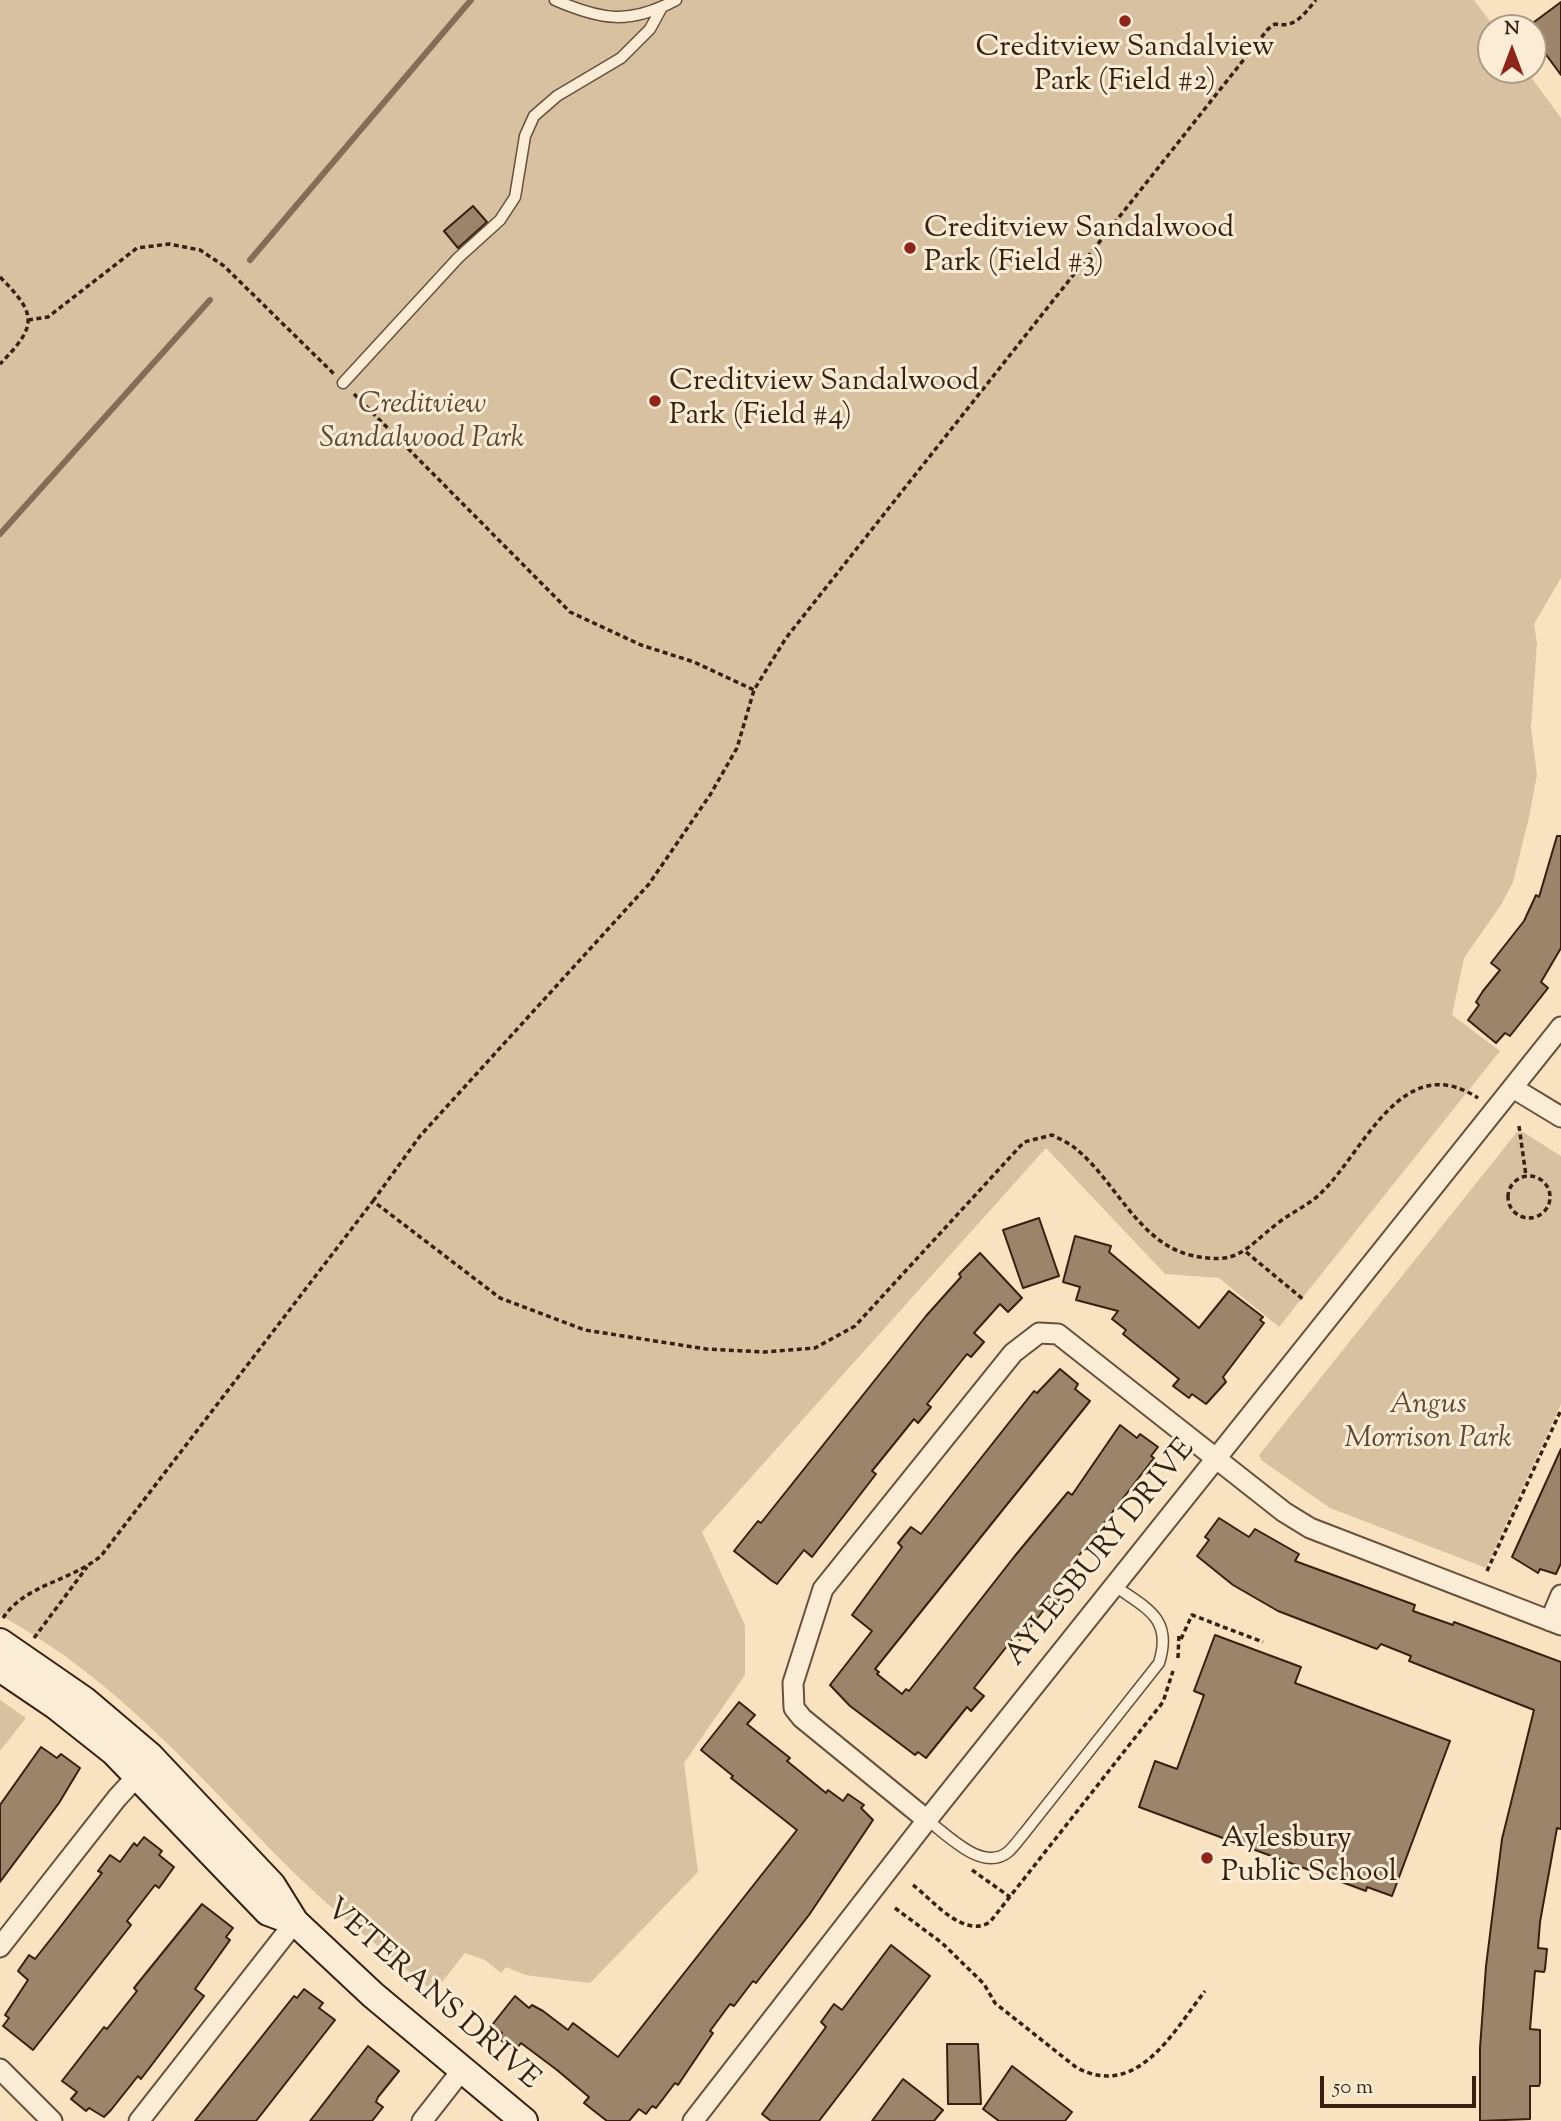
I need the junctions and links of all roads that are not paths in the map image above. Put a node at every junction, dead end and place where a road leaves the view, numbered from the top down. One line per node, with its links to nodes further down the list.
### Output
1 (555, 0): 3 (lane)
2 (676, 0): 3 (lane)
3 (662, 7): 4 (lane)
4 (344, 383)
5 (1561, 1027): 6 (street, AYLESBURY DRIVE)
6 (1513, 1088): 7 (street); 8 (street, AYLESBURY DRIVE)
7 (1561, 1117)
8 (1216, 1458): 9 (street, AYLESBURY DRIVE); 11 (street); 15 (street)
9 (1115, 1586): 15 (street, AYLESBURY DRIVE); 15 (lane)
10 (1561, 1595): 11 (street)
11 (1556, 1623)
12 (1, 1631): 16 (street, VETERANS DRIVE)
13 (0, 1668): 14 (street, VETERANS DRIVE)
14 (139, 1774): 16 (street, VETERANS DRIVE); 17 (street)
15 (927, 1820): 24 (street, AYLESBURY DRIVE)
16 (295, 1922): 19 (street, VETERANS DRIVE); 21 (street)
17 (0, 1947)
18 (0, 2069): 20 (street)
19 (462, 2070): 22 (street); 23 (street, VETERANS DRIVE)
20 (52, 2121)
21 (139, 2121)
22 (422, 2121)
23 (524, 2121)
24 (693, 2121)

